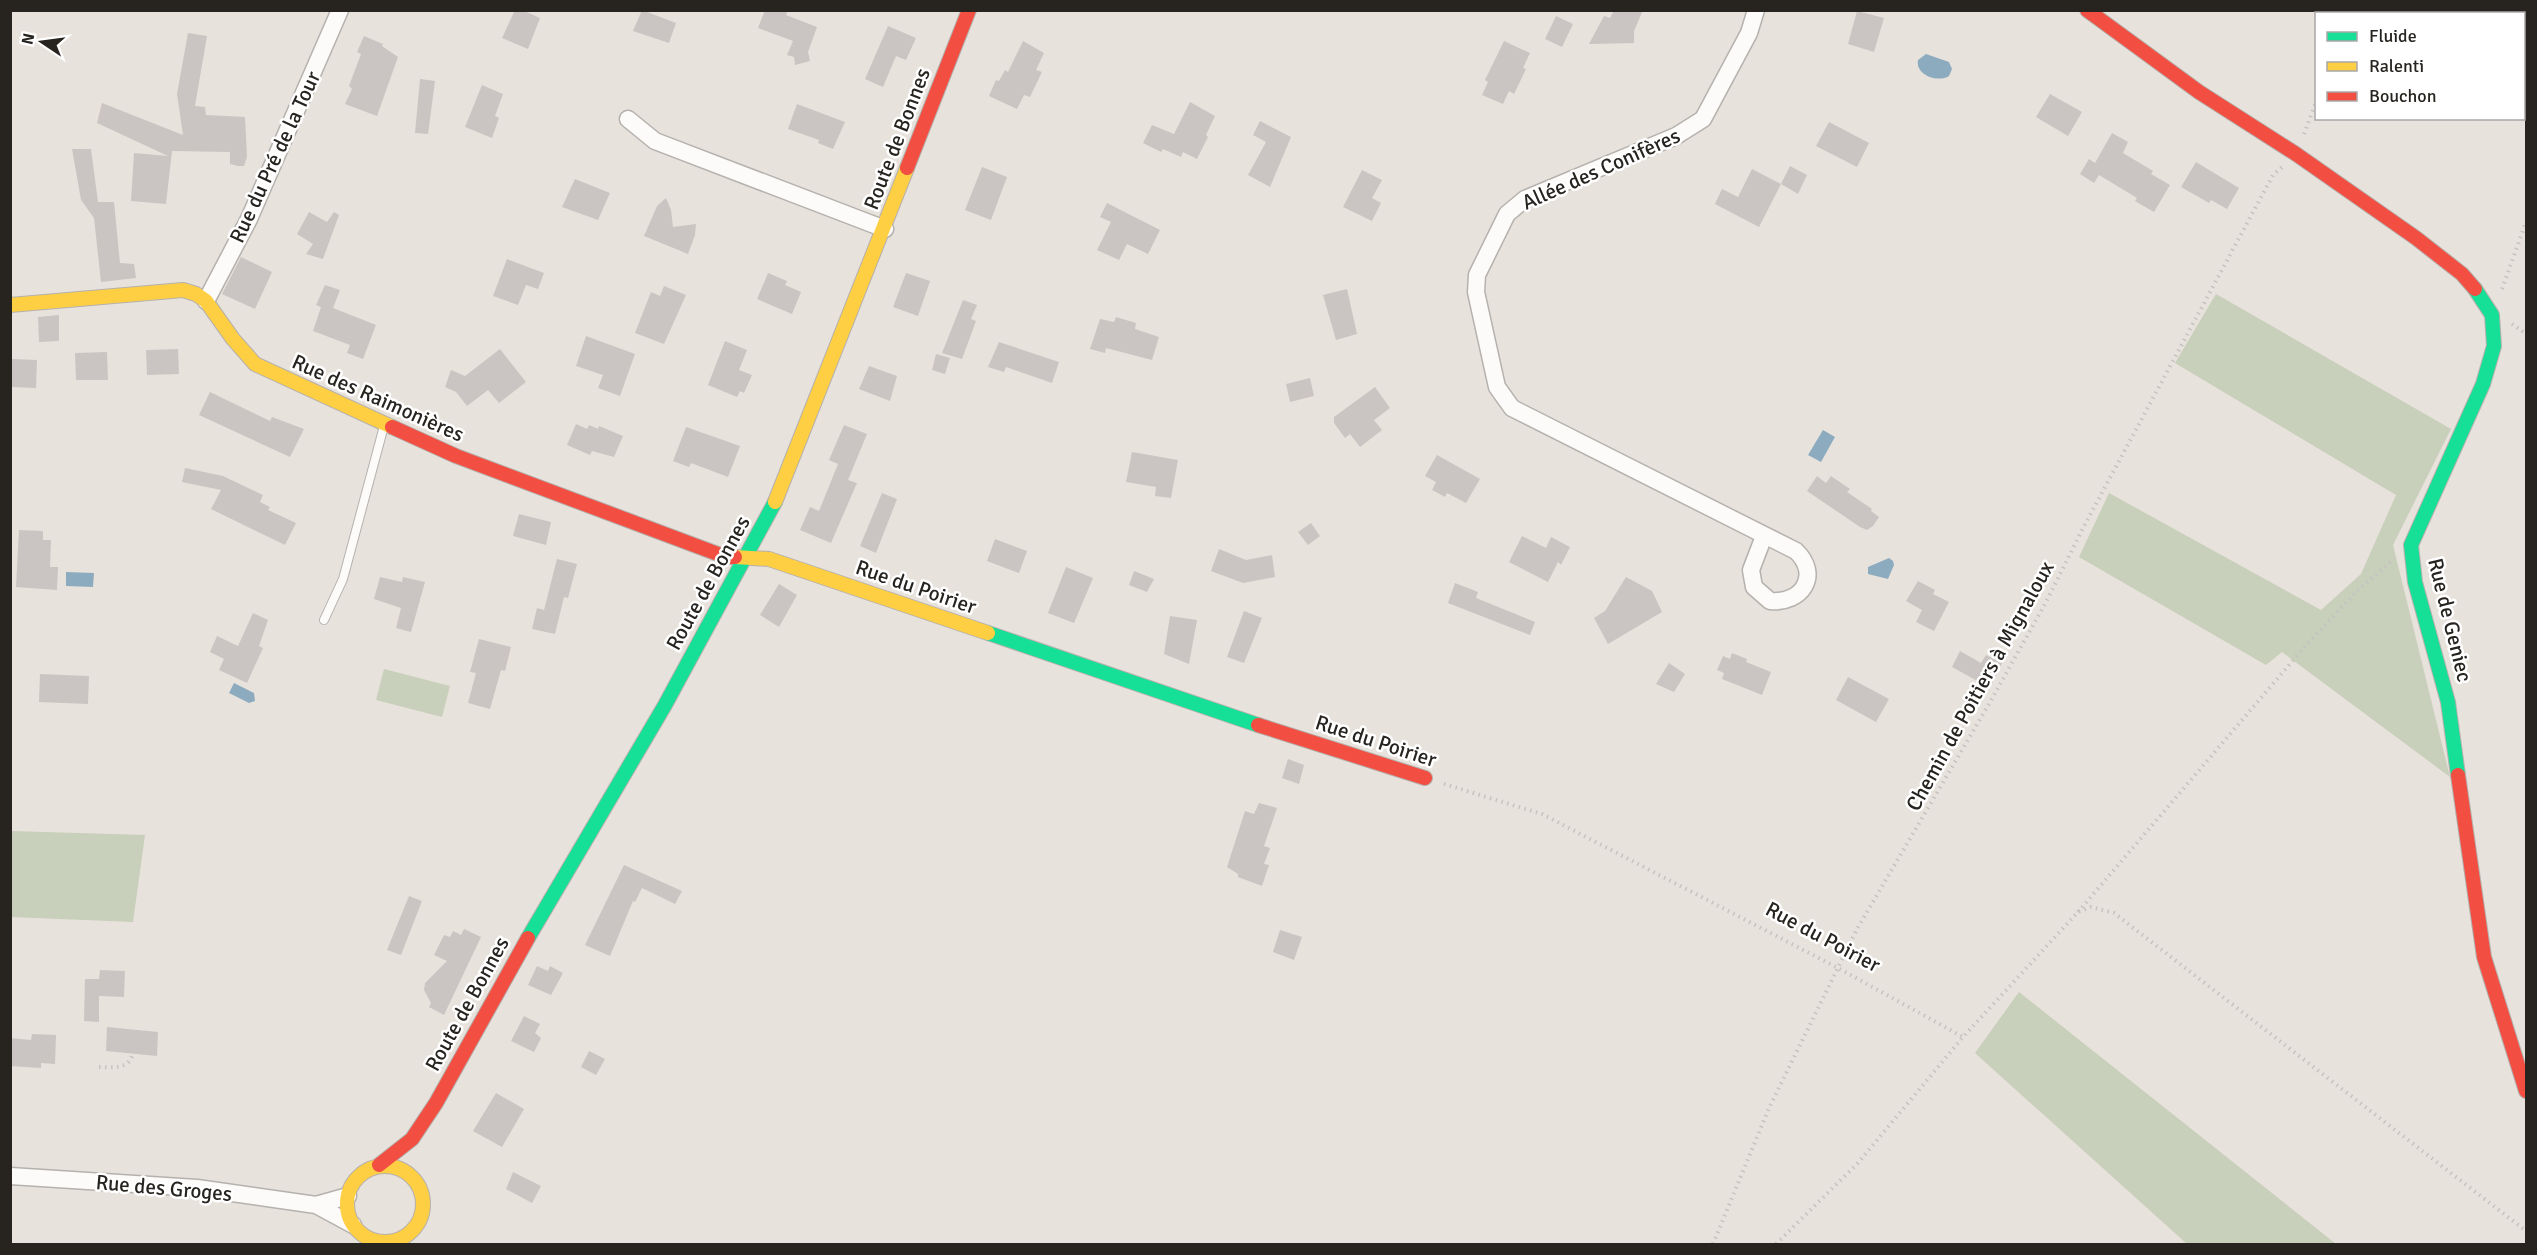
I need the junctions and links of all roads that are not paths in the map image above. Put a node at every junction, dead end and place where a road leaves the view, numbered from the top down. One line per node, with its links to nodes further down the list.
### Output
1 (340, 10): 7 (street, Rue du Pré de la Tour)
2 (969, 10): 6 (street, Route de Bonnes)
3 (1756, 10): 10 (street, Allée des Conifères)
4 (2087, 10): 14 (street, Rue de Geniec)
5 (628, 119): 6 (street)
6 (885, 229): 11 (street, Route de Bonnes)
7 (206, 301): 8 (street); 9 (street, Rue des Raimonières)
8 (10, 305)
9 (385, 424): 11 (street, Rue des Raimonières); 12 (lane)
10 (1764, 536)
11 (747, 558): 13 (street, Rue du Poirier); 15 (street, Route de Bonnes)
12 (324, 620)
13 (1425, 778)
14 (2526, 1092)
15 (413, 1150): 16 (street, Route de Bonnes); 18 (street)
16 (379, 1165): 18 (street); 19 (street)
17 (10, 1176): 20 (street, Rue des Groges)
18 (417, 1183): 22 (street)
19 (348, 1196): 20 (street, Rue des Groges); 21 (street)
20 (316, 1205): 21 (street, Rue des Groges)
21 (360, 1235): 22 (street)
22 (392, 1243)

